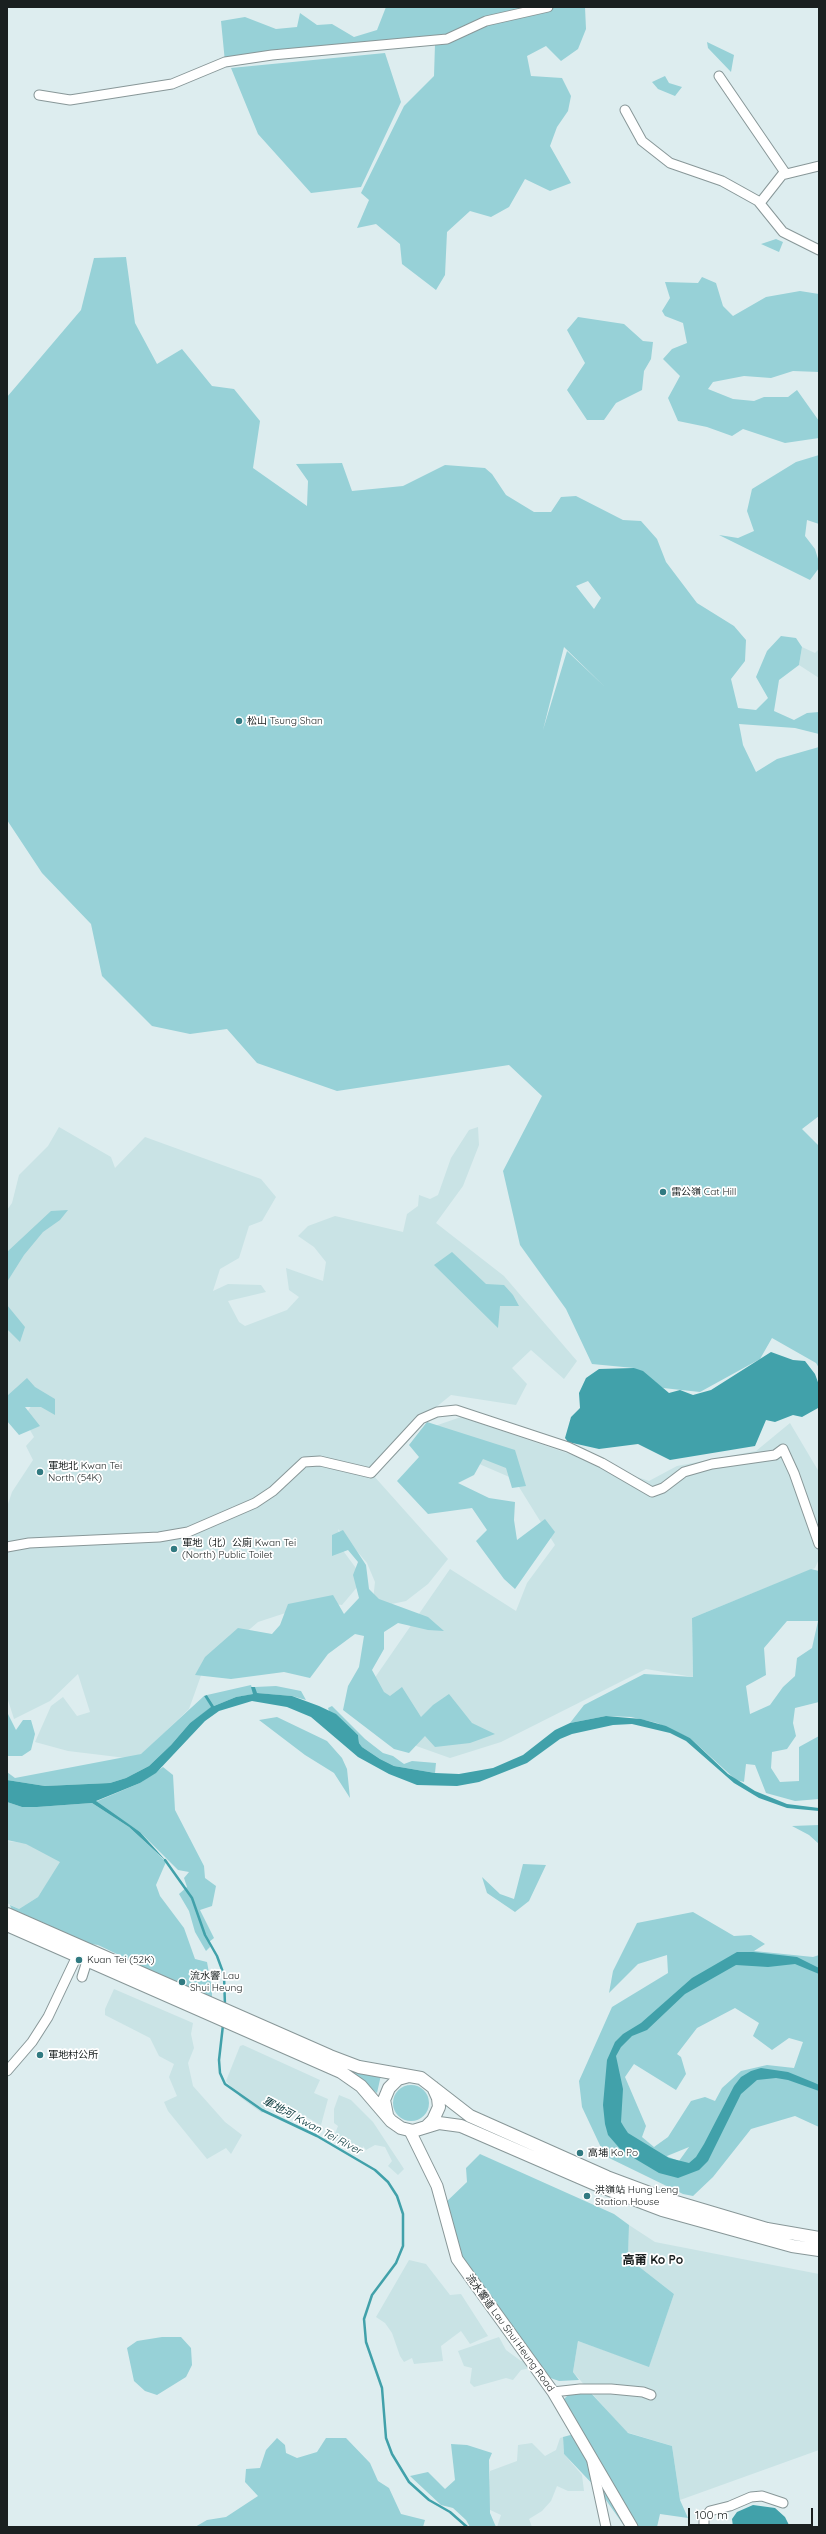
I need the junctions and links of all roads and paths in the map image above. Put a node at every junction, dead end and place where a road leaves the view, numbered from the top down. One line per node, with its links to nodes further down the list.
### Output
1 (548, 7): 3 (street)
2 (719, 76): 6 (street)
3 (39, 95)
4 (625, 110): 7 (street)
5 (819, 166): 6 (street)
6 (786, 174): 7 (street)
7 (760, 203): 8 (street)
8 (819, 250)
9 (819, 1544): 10 (street)
10 (7, 1547)
11 (7, 1914): 15 (main road)
12 (7, 1926): 13 (main road)
13 (82, 1959): 14 (street); 15 (main road); 17 (street)
14 (82, 1977)
15 (207, 2008): 16 (main road)
16 (232, 2019): 18 (main road); 20 (main road)
17 (7, 2071)
18 (409, 2076): 19 (main road); 20 (main road)
19 (433, 2086): 21 (main road); 23 (main road)
20 (388, 2118): 22 (main road)
21 (427, 2126): 22 (main road); 24 (main road)
22 (410, 2130): 25 (street, 流水響道 Lau Shui Heung Road)
23 (819, 2238)
24 (819, 2250)
25 (553, 2392): 26 (street); 27 (street, 流水響道 Lau Shui Heung Road)
26 (651, 2395)
27 (592, 2460): 29 (street); 30 (street, 流水響道 Lau Shui Heung Road)
28 (783, 2503): 31 (street)
29 (606, 2527)
30 (632, 2527)
31 (704, 2527)

